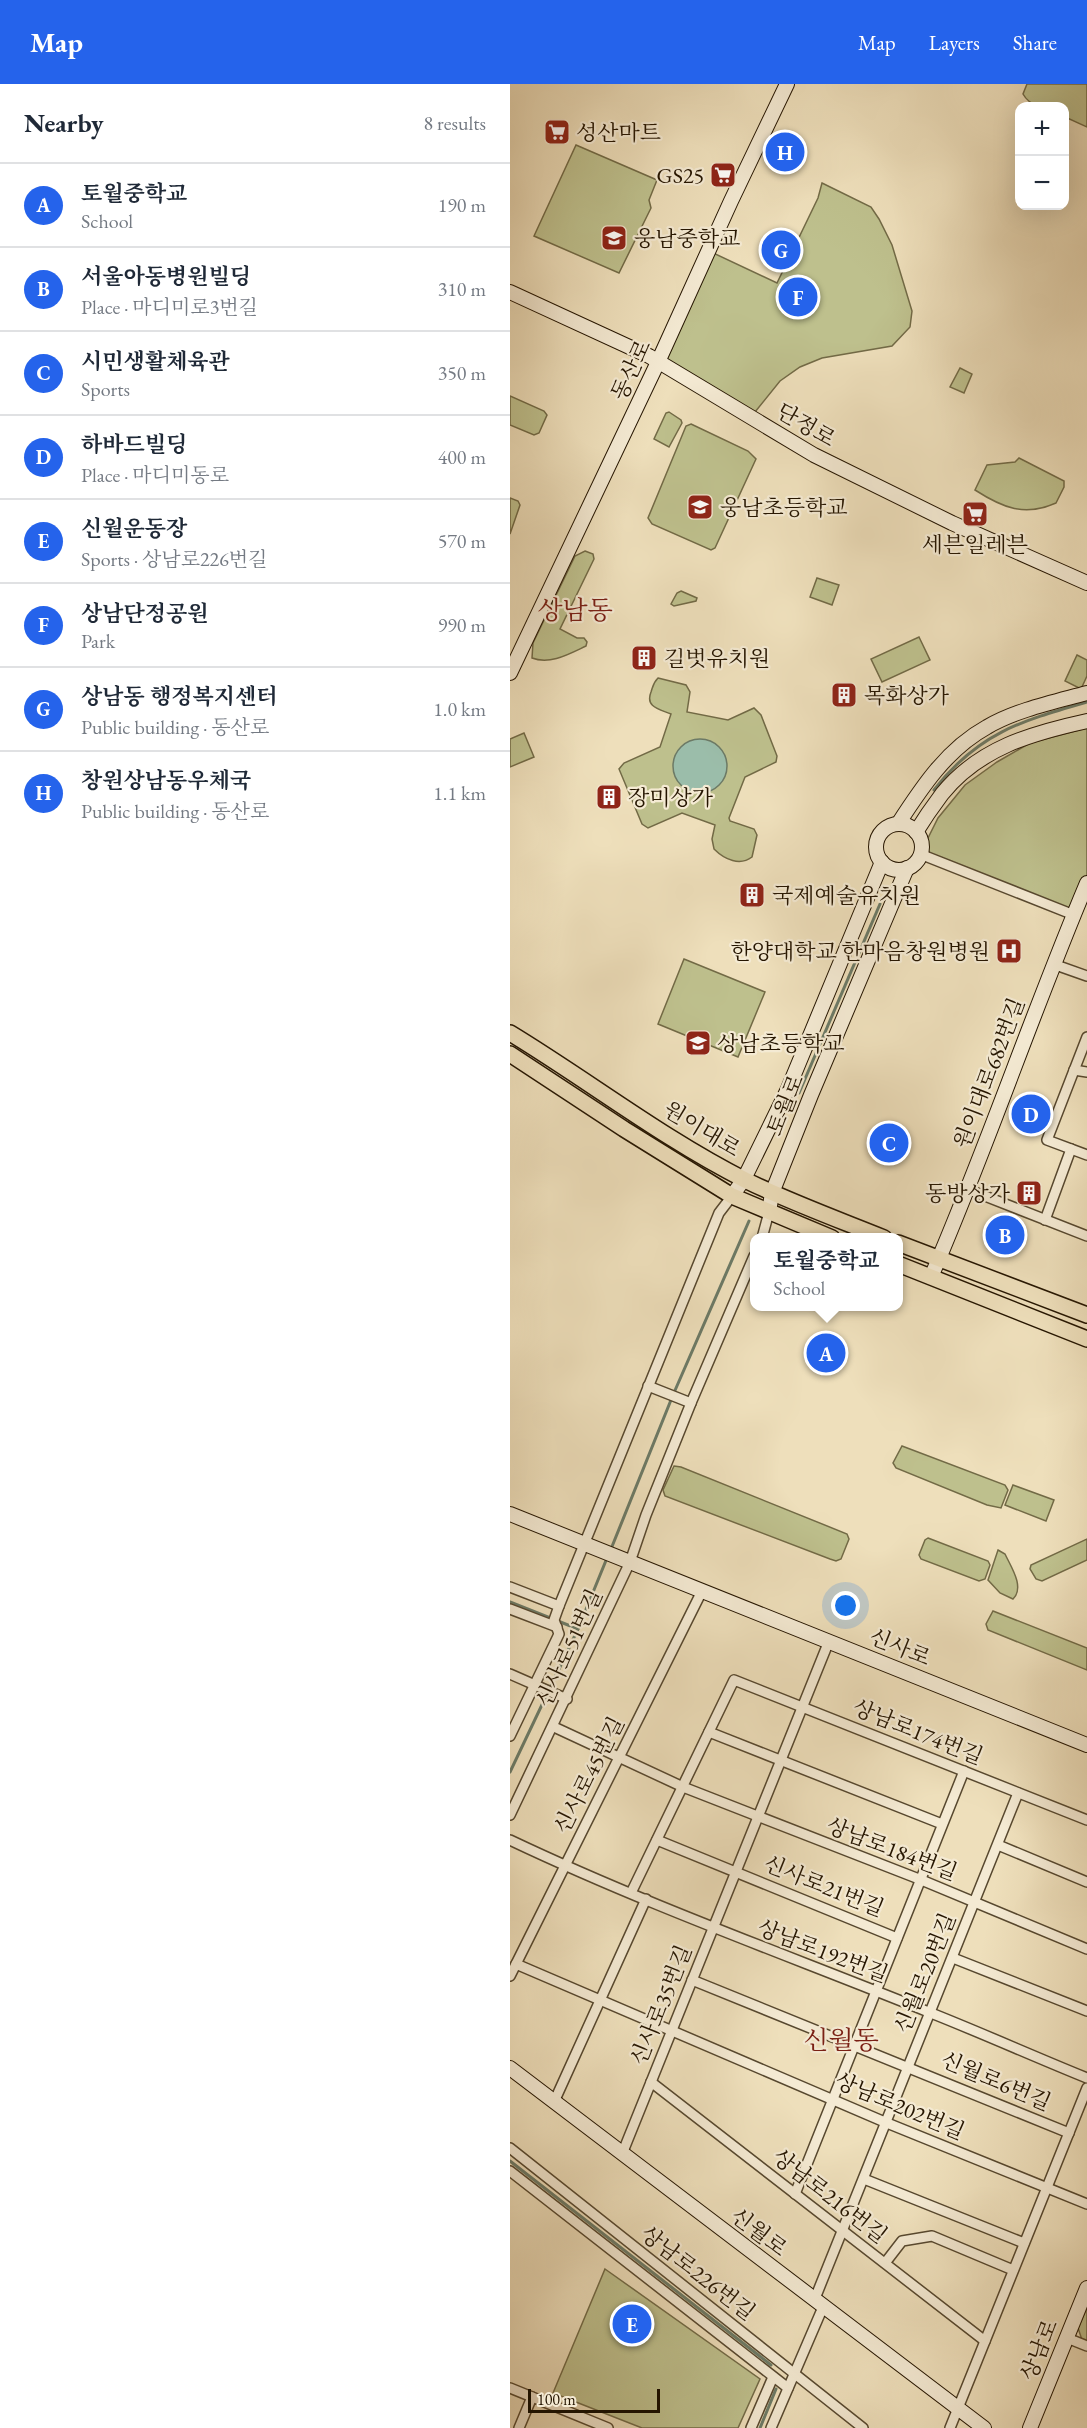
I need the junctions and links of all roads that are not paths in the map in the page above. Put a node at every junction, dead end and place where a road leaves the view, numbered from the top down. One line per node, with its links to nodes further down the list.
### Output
1 (787, 84): 3 (street, 동산로)
2 (510, 292): 3 (street, 단정로)
3 (658, 362): 4 (street, 단정로); 5 (street, 동산로)
4 (1087, 583)
5 (510, 673)
6 (1086, 694): 8 (street)
7 (1087, 721): 9 (street)
8 (924, 784): 9 (street); 10 (street)
9 (940, 796): 11 (street)
10 (898, 824): 11 (street); 13 (street)
11 (916, 832): 12 (street)
12 (920, 854): 14 (street); 18 (street)
13 (882, 862): 14 (street); 16 (street, 토월로)
14 (907, 868): 17 (street, 토월로)
15 (1087, 883): 18 (street, 원이대로682번길)
16 (864, 907): 17 (street); 26 (street, 토월로)
17 (888, 914): 27 (street, 토월로)
18 (1074, 915): 19 (street, 원이대로682번길)
19 (1053, 964): 20 (street); 31 (street, 원이대로682번길)
20 (1087, 976)
21 (510, 1033): 30 (main road, 원이대로)
22 (1087, 1037): 24 (street)
23 (510, 1054): 33 (main road, 원이대로)
24 (1074, 1070): 25 (street); 28 (street)
25 (1087, 1072)
26 (790, 1083): 27 (street); 30 (street, 토월로)
27 (811, 1095): 32 (street, 토월로)
28 (1071, 1149): 29 (street); 35 (street)
29 (1087, 1155)
30 (744, 1179): 32 (main road, 원이대로); 33 (street, 토월로)
31 (967, 1190): 35 (street); 41 (street, 원이대로682번길)
32 (772, 1193): 34 (street, 토월로); 38 (main road, 원이대로)
33 (732, 1196): 34 (main road, 원이대로); 47 (street)
34 (769, 1212): 36 (street); 37 (main road, 원이대로)
35 (1045, 1220): 39 (street)
36 (763, 1233)
37 (820, 1233)
38 (872, 1233)
39 (1087, 1236)
40 (903, 1245): 41 (main road)
41 (938, 1260): 44 (street, 원이대로682번길); 45 (main road)
42 (750, 1265): 48 (street, 신사로51번길)
43 (903, 1266): 44 (main road)
44 (931, 1277): 46 (main road)
45 (1087, 1315)
46 (1087, 1339)
47 (648, 1386): 48 (street); 50 (street)
48 (691, 1403): 51 (street, 신사로51번길)
49 (510, 1514): 50 (street)
50 (590, 1546): 51 (street, 신사로); 54 (street)
51 (630, 1562): 53 (street, 신사로); 60 (street, 신사로51번길)
52 (510, 1587): 54 (street)
53 (702, 1591): 57 (street, 신사로); 66 (street, 신사로45번길)
54 (559, 1608): 56 (street)
55 (510, 1609): 56 (street)
56 (556, 1623): 59 (street)
57 (829, 1641): 61 (street, 신사로35번길); 65 (street, 신사로)
58 (510, 1674): 59 (street)
59 (537, 1685): 60 (street); 64 (street)
60 (565, 1698): 62 (street, 신사로51번길)
61 (802, 1707): 63 (street, 상남로174번길); 67 (street, 신사로35번길); 68 (street, 상남로174번길)
62 (554, 1727): 66 (street, 상남로184번길); 71 (street, 신사로51번길)
63 (709, 1732): 67 (street); 69 (street)
64 (510, 1736)
65 (1087, 1745)
66 (619, 1758): 69 (street, 상남로184번길); 78 (street, 신사로45번길)
67 (781, 1760): 72 (street, 신사로35번길); 74 (street)
68 (964, 1771): 70 (street, 상남로174번길); 74 (street, 신사로21번길)
69 (683, 1787): 72 (street, 상남로184번길); 76 (street)
70 (1018, 1793): 73 (street, 상남로174번길); 77 (street, 신월로20번길)
71 (510, 1815)
72 (758, 1817): 79 (street, 신사로35번길); 80 (street, 상남로184번길)
73 (1087, 1820)
74 (942, 1824): 80 (street, 신사로21번길)
75 (510, 1840): 78 (street, 상남로192번길)
76 (657, 1840): 79 (street); 82 (street)
77 (998, 1845): 81 (street); 84 (street, 신월로20번길)
78 (565, 1866): 82 (street, 상남로192번길); 89 (street, 신사로45번길)
79 (735, 1871): 85 (street, 신사로35번길); 86 (street, 신사로21번길)
80 (919, 1879): 84 (street, 상남로184번길); 86 (street, 신사로21번길)
81 (1087, 1882)
82 (631, 1893): 83 (street, 상남로192번길)
83 (646, 1899): 85 (street, 상남로192번길); 93 (street)
84 (974, 1902): 87 (street, 상남로184번길); 88 (street, 신월로20번길)
85 (713, 1928): 91 (street, 신사로35번길); 92 (street, 상남로192번길)
86 (897, 1938): 92 (street, 신사로21번길)
87 (1087, 1949)
88 (953, 1958): 94 (street); 95 (street, 신월로20번길)
89 (516, 1964): 90 (street, 신사로45번길); 93 (street, 상남로202번길)
90 (510, 1976)
91 (692, 1980): 96 (street, 신사로35번길); 97 (street)
92 (875, 1992): 95 (street, 상남로192번길); 97 (street, 신사로21번길)
93 (600, 2000): 96 (street, 상남로202번길); 104 (street)
94 (1087, 2011)
95 (930, 2013): 98 (street, 신월로20번길); 100 (street, 상남로192번길)
96 (672, 2030): 101 (street, 신사로35번길); 103 (street, 상남로202번길)
97 (854, 2046): 98 (street, 신월로6번길); 103 (street, 신사로21번길)
98 (908, 2066): 105 (street, 신월로20번길); 106 (street, 신월로6번길)
99 (510, 2068): 104 (street, 신월로)
100 (1087, 2078)
101 (651, 2082): 108 (street, 신사로35번길); 112 (street, 상남로216번길)
102 (1087, 2088): 106 (street, 신월로6번길)
103 (833, 2098): 105 (street, 상남로202번길); 112 (street, 신사로21번길)
104 (554, 2102): 108 (street, 신월로)
105 (887, 2123): 110 (street, 신월로20번길); 111 (street, 상남로202번길)
106 (1069, 2133): 111 (street, 신월로6번길)
107 (510, 2148): 123 (street, 상남로226번길)
108 (622, 2154): 119 (street, 신월로)
109 (510, 2171): 124 (street)
110 (864, 2179): 114 (street, 신월로20번길); 115 (street)
111 (1046, 2187): 113 (street, 상남로202번길); 115 (street, 신월로6번길)
112 (795, 2194): 114 (street, 상남로216번길)
113 (1087, 2204)
114 (843, 2231): 116 (street, 상남로216번길); 119 (street, 신월로20번길)
115 (1024, 2243): 117 (street, 신월로6번길)
116 (885, 2263): 117 (street); 121 (street, 상남로216번길)
117 (1012, 2270): 121 (street, 신월로6번길)
118 (1087, 2288): 120 (street, 상남로)
119 (819, 2304): 123 (street, 신월로20번길); 128 (street, 신월로)
120 (1067, 2338): 122 (street); 136 (street, 상남로)
121 (985, 2341): 128 (street, 신월로6번길)
122 (1087, 2346)
123 (794, 2374): 126 (street, 신월로20번길); 133 (street, 상남로226번길)
124 (773, 2377): 126 (street); 131 (street)
125 (510, 2388): 127 (street)
126 (788, 2388): 132 (street, 신월로20번길)
127 (532, 2397): 129 (street); 130 (street)
128 (958, 2408): 134 (street, 신월로6번길); 135 (street, 신월로)
129 (522, 2427)
130 (608, 2428)
131 (751, 2428)
132 (771, 2428)
133 (863, 2428)
134 (950, 2428)
135 (984, 2428)
136 (1030, 2428)

